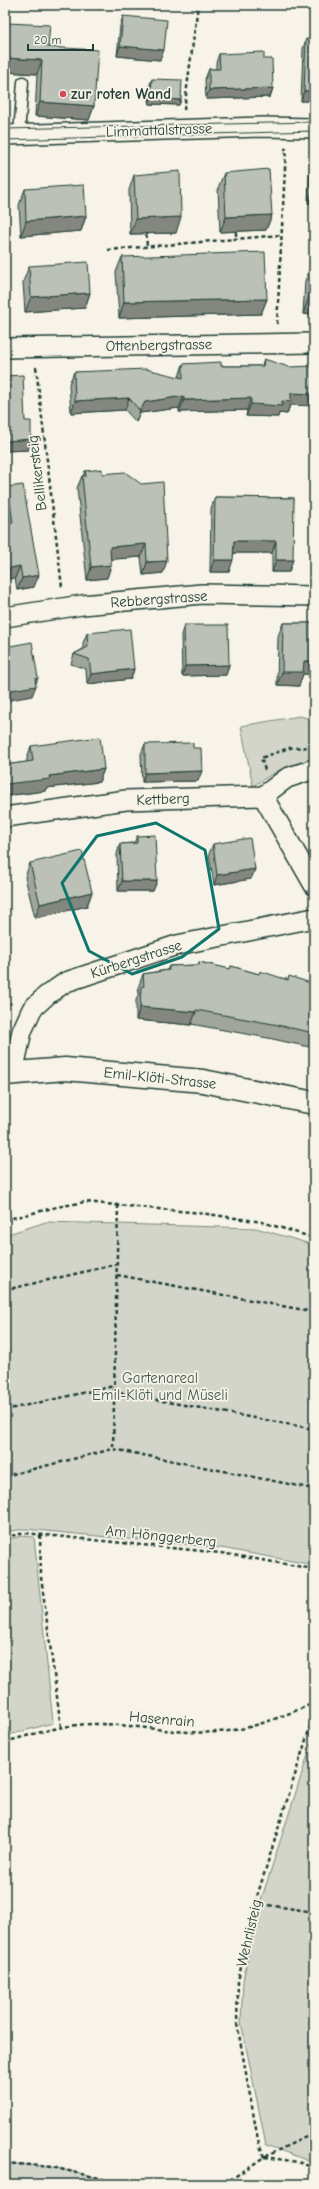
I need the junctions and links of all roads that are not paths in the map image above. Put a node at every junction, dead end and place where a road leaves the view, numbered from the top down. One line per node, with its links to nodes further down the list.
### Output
1 (22, 82): 3 (lane)
2 (314, 128): 3 (street, Limmattalstrasse)
3 (12, 135)
4 (7, 341): 5 (street, Ottenbergstrasse)
5 (314, 343)
6 (314, 596): 7 (street, Rebbergstrasse)
7 (5, 617)
8 (314, 769): 9 (street)
9 (263, 796): 10 (street, Kettberg); 11 (street)
10 (5, 817)
11 (314, 885)
12 (314, 918): 13 (street, Kürbergstrasse)
13 (9, 1074): 14 (street, Emil-Klöti-Strasse)
14 (314, 1103)

